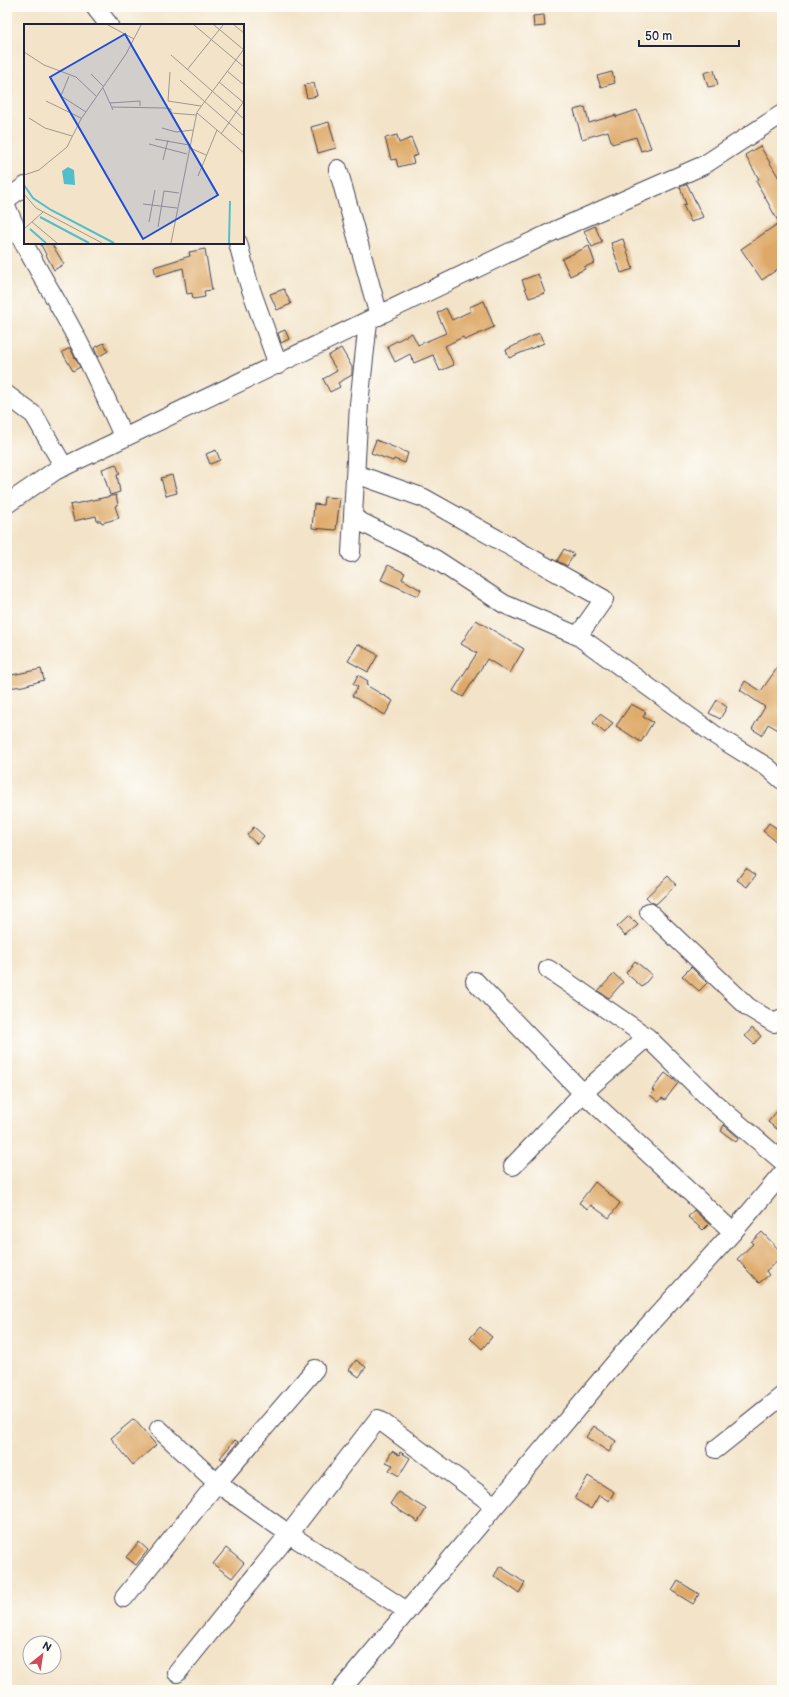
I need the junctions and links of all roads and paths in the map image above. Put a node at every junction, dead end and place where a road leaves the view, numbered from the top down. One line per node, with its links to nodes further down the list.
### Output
1 (95, 7): 2 (street)
2 (108, 24)
3 (782, 114): 9 (street)
4 (338, 169): 9 (street)
5 (24, 187): 6 (street)
6 (7, 199)
7 (7, 208): 12 (street)
8 (238, 244): 10 (street)
9 (373, 319): 10 (street); 14 (street)
10 (278, 365): 12 (street)
11 (7, 395): 13 (street)
12 (124, 438): 13 (street)
13 (64, 467): 15 (street)
14 (356, 474): 16 (street); 18 (street)
15 (7, 504)
16 (353, 518): 17 (street); 18 (street)
17 (351, 553)
18 (578, 636): 19 (street)
19 (782, 780)
20 (649, 912): 23 (street)
21 (548, 969): 24 (street)
22 (475, 981): 25 (street)
23 (782, 1019)
24 (647, 1037): 25 (street); 26 (street)
25 (583, 1093): 27 (street); 29 (street)
26 (782, 1161)
27 (513, 1166)
28 (779, 1186): 29 (street)
29 (733, 1232): 35 (street)
30 (315, 1369): 34 (street)
31 (782, 1396): 33 (street)
32 (159, 1429): 34 (street)
33 (716, 1449)
34 (217, 1484): 36 (street); 37 (street)
35 (495, 1506): 36 (street); 38 (street)
36 (289, 1534): 38 (street); 39 (street)
37 (124, 1598)
38 (407, 1611): 40 (street)
39 (177, 1673)
40 (341, 1690)

